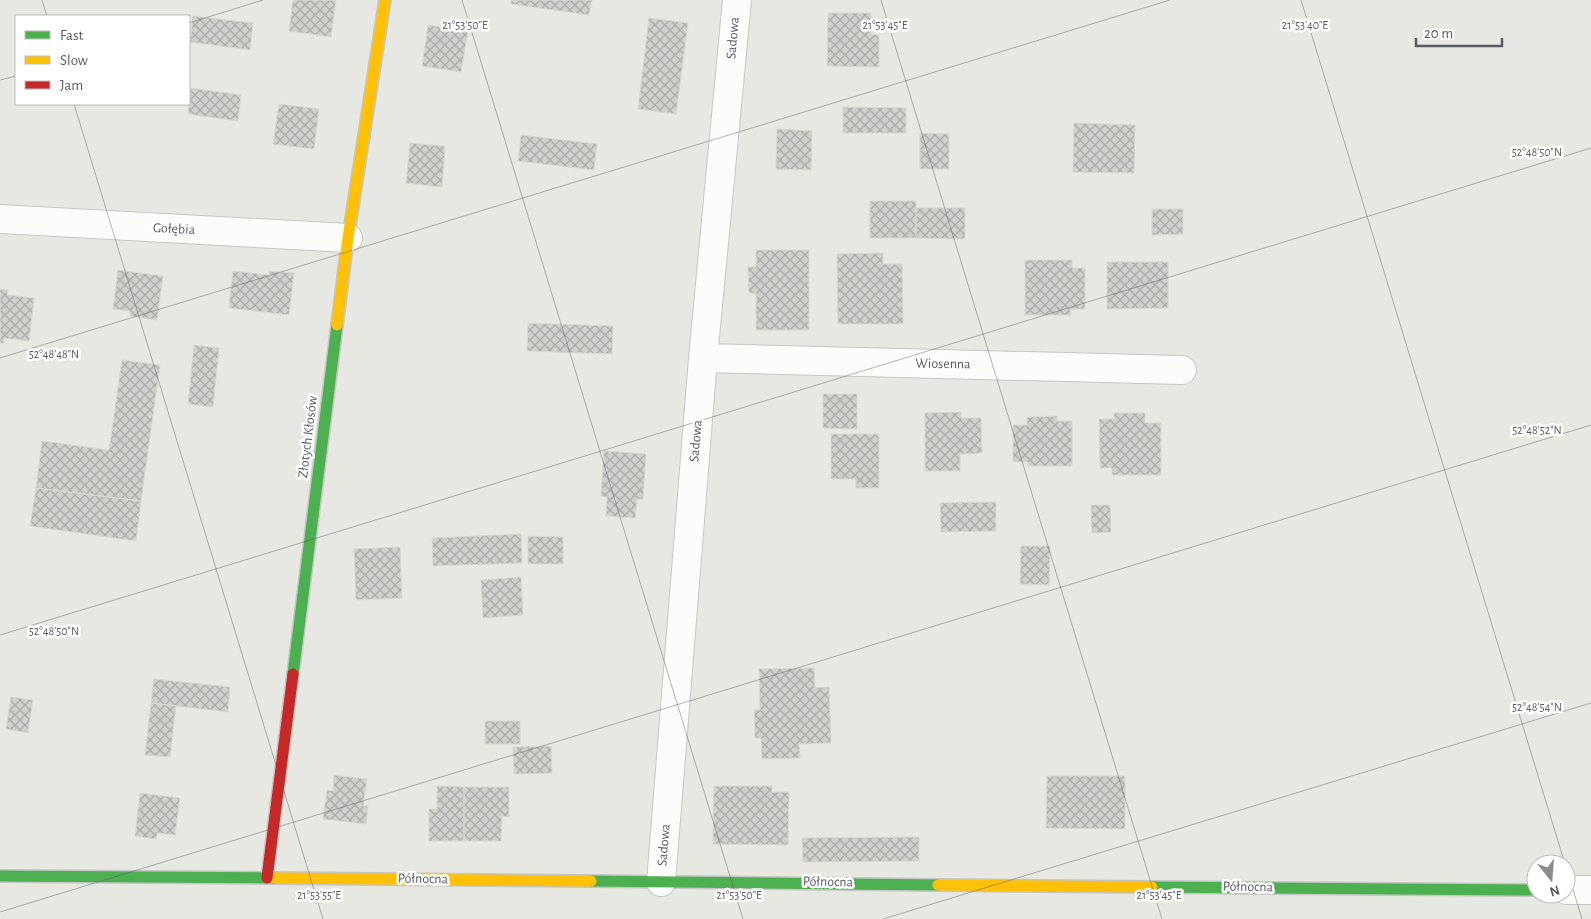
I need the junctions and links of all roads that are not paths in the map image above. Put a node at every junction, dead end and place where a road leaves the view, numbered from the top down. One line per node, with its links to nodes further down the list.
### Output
1 (385, 0): 4 (street, Złotych Kłosów)
2 (736, 0): 5 (street, Sadowa)
3 (0, 219): 4 (street, Gołębia)
4 (348, 238): 8 (street, Złotych Kłosów)
5 (703, 358): 6 (street, Wiosenna); 9 (street, Sadowa)
6 (1182, 370)
7 (0, 876): 8 (street, Północna)
8 (267, 878): 9 (street, Północna)
9 (661, 882): 10 (street, Północna)
10 (1526, 890)
11 (1576, 890): 12 (street)
12 (1591, 890)

